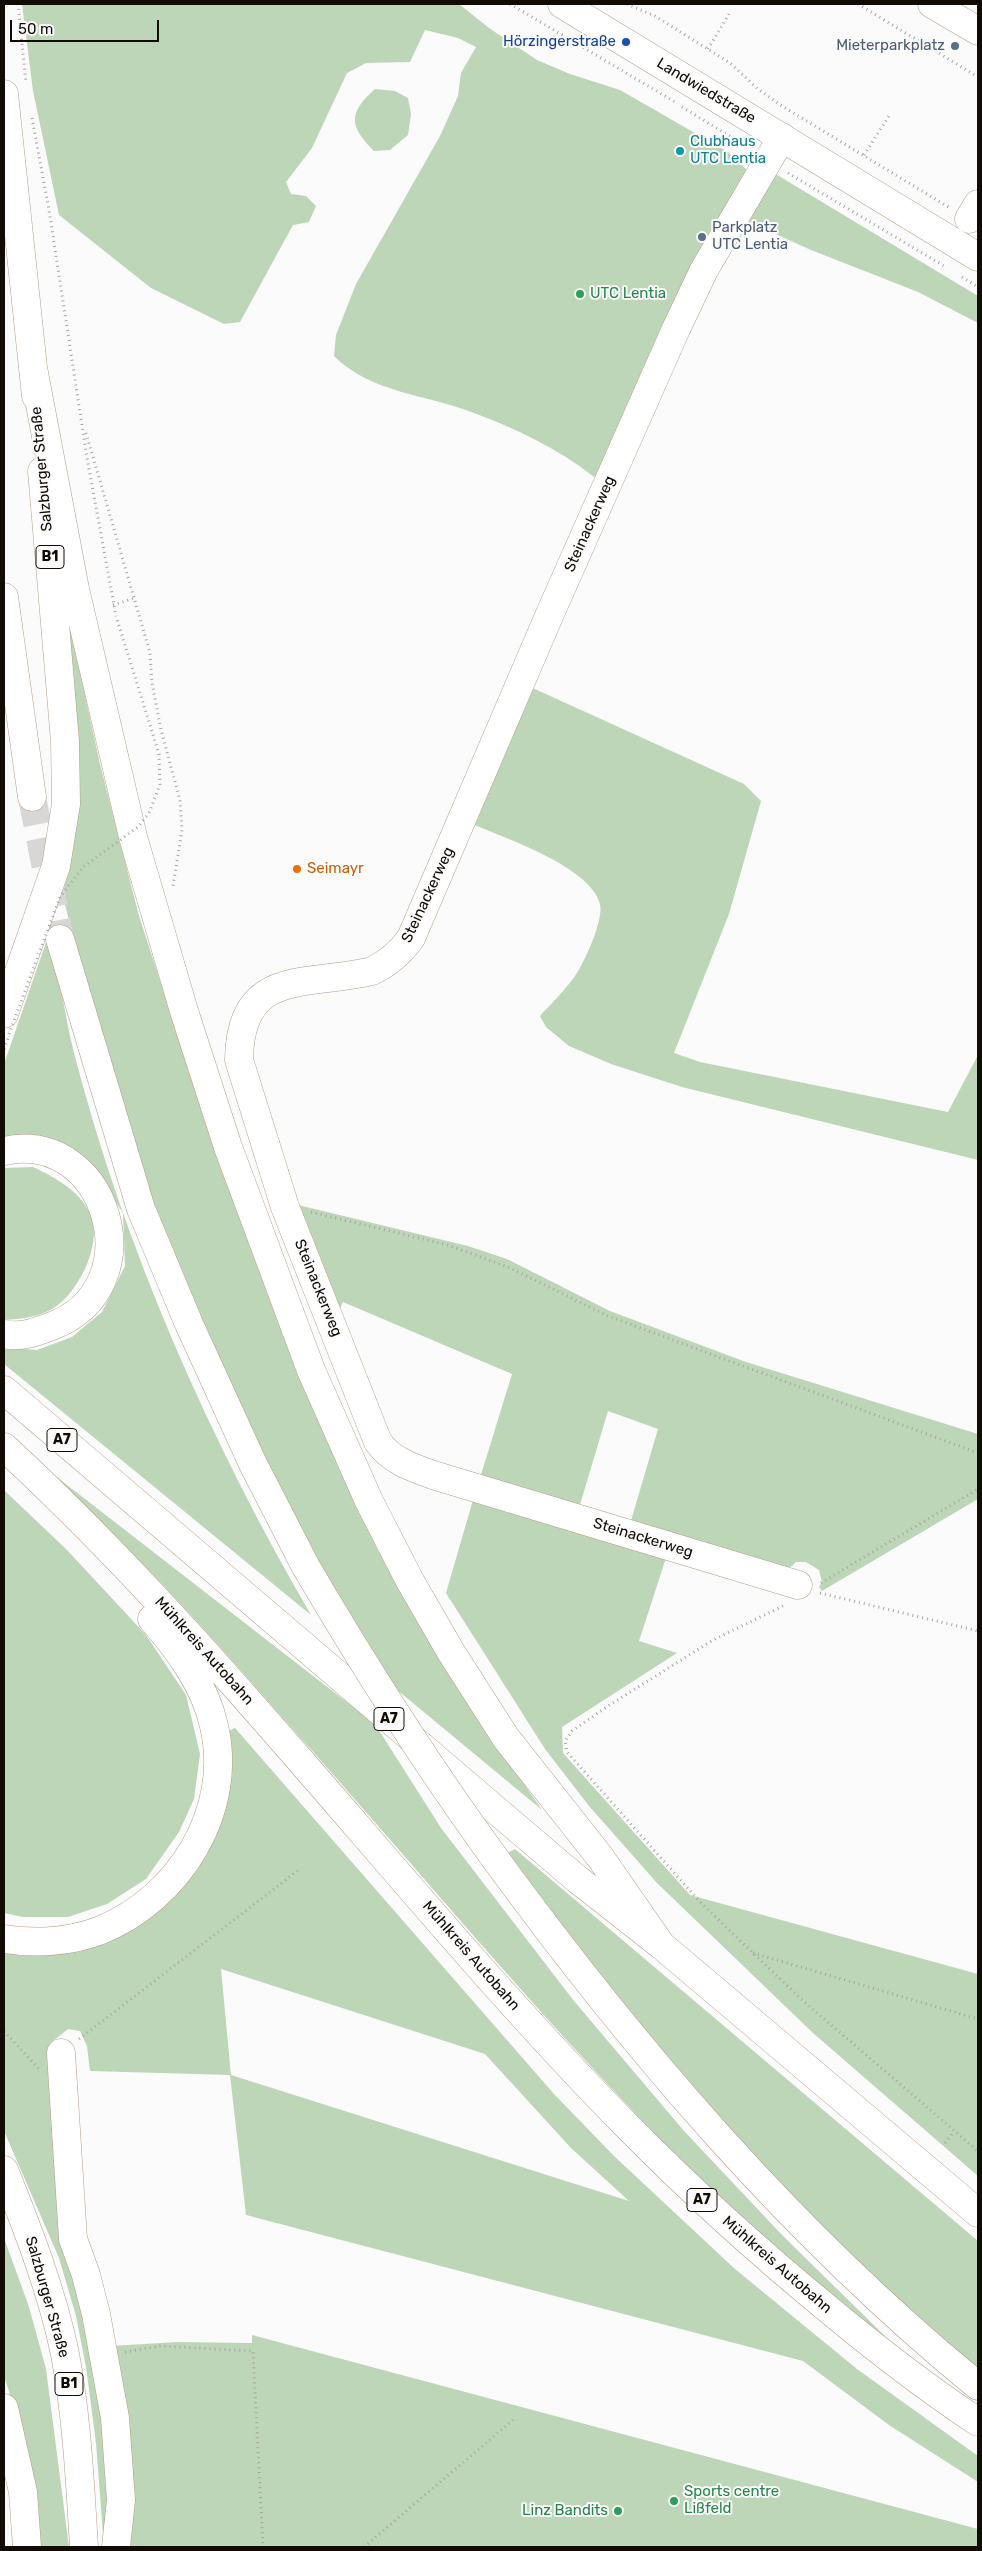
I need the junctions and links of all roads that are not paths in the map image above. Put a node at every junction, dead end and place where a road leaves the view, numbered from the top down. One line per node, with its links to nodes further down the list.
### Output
1 (562, 4): 5 (main road, Landwiedstraße)
2 (932, 4): 3 (main road)
3 (978, 31)
4 (15, 90): 7 (main road, Salzburger Straße / B1)
5 (782, 137): 6 (main road, Landwiedstraße); 17 (main road, Steinackerweg)
6 (978, 257)
7 (34, 373): 11 (main road, Salzburger Straße / B1); 19 (main road)
8 (4, 597): 9 (main road)
9 (32, 797)
10 (60, 939): 25 (main road, bridge)
11 (7, 1024)
12 (4, 1151): 13 (main road)
13 (4, 1334)
14 (4, 1390): 19 (main road, A7)
15 (4, 1448): 27 (main road, Mühlkreis Autobahn / A7)
16 (4, 1472): 18 (main road)
17 (798, 1585)
18 (4, 1940)
19 (661, 1945): 23 (main road, A7)
20 (61, 2053): 30 (main road)
21 (4, 2170): 24 (main road, Salzburger Straße / B1)
22 (4, 2185): 24 (main road, Salzburger Straße / B1)
23 (978, 2213)
24 (26, 2226): 29 (main road, Salzburger Straße / B1)
25 (978, 2386)
26 (4, 2408): 28 (main road)
27 (978, 2422)
28 (26, 2547)
29 (84, 2547)
30 (116, 2547)

